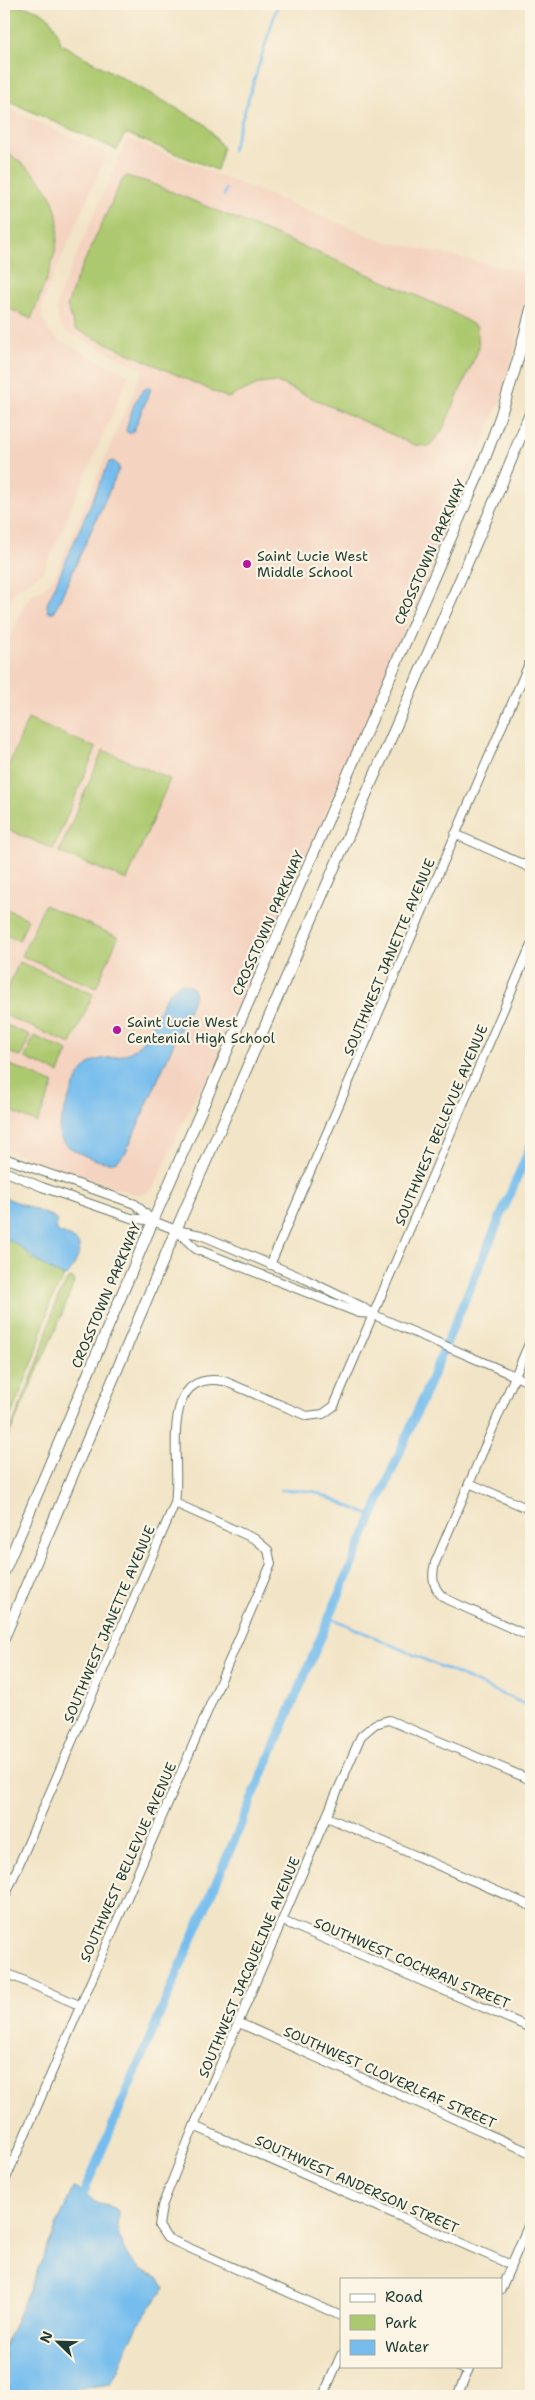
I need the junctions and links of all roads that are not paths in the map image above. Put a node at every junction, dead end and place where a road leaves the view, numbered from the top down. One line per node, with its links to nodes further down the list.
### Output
1 (531, 308): 9 (main road, CROSSTOWN PARKWAY)
2 (531, 411): 10 (main road)
3 (531, 659): 4 (street, SOUTHWEST JANETTE AVENUE)
4 (455, 834): 5 (street); 11 (street, SOUTHWEST JANETTE AVENUE)
5 (531, 868)
6 (531, 945): 12 (street, SOUTHWEST BELLEVUE AVENUE)
7 (4, 1158): 9 (street)
8 (4, 1171): 9 (street)
9 (152, 1221): 10 (street); 20 (main road, CROSSTOWN PARKWAY)
10 (176, 1230): 11 (street); 12 (street); 22 (main road)
11 (270, 1265): 12 (street)
12 (374, 1314): 14 (street); 15 (street, SOUTHWEST BELLEVUE AVENUE)
13 (531, 1339): 14 (street)
14 (515, 1376): 16 (street); 17 (street)
15 (224, 1381): 18 (street, SOUTHWEST JANETTE AVENUE)
16 (531, 1383)
17 (469, 1483): 19 (street); 21 (street)
18 (175, 1503): 25 (street, SOUTHWEST JANETTE AVENUE); 29 (street, SOUTHWEST BELLEVUE AVENUE)
19 (531, 1510)
20 (4, 1572)
21 (531, 1637)
22 (4, 1638)
23 (531, 1780): 24 (street, SOUTHWEST JACQUELINE AVENUE)
24 (327, 1817): 26 (street); 27 (street, SOUTHWEST JACQUELINE AVENUE)
25 (4, 1899)
26 (531, 1906)
27 (283, 1921): 30 (street, SOUTHWEST JACQUELINE AVENUE); 31 (street, SOUTHWEST COCHRAN STREET)
28 (4, 1972): 29 (street)
29 (79, 2006): 34 (street, SOUTHWEST BELLEVUE AVENUE)
30 (239, 2024): 32 (street, SOUTHWEST JACQUELINE AVENUE); 33 (street, SOUTHWEST CLOVERLEAF STREET)
31 (531, 2028)
32 (194, 2126): 36 (street, SOUTHWEST ANDERSON STREET); 38 (street, SOUTHWEST JACQUELINE AVENUE)
33 (531, 2153)
34 (4, 2184)
35 (531, 2219): 36 (street)
36 (511, 2265): 37 (street)
37 (502, 2287)
38 (340, 2316)
39 (340, 2357): 41 (street)
40 (469, 2369): 42 (street)
41 (324, 2396)
42 (457, 2396)

